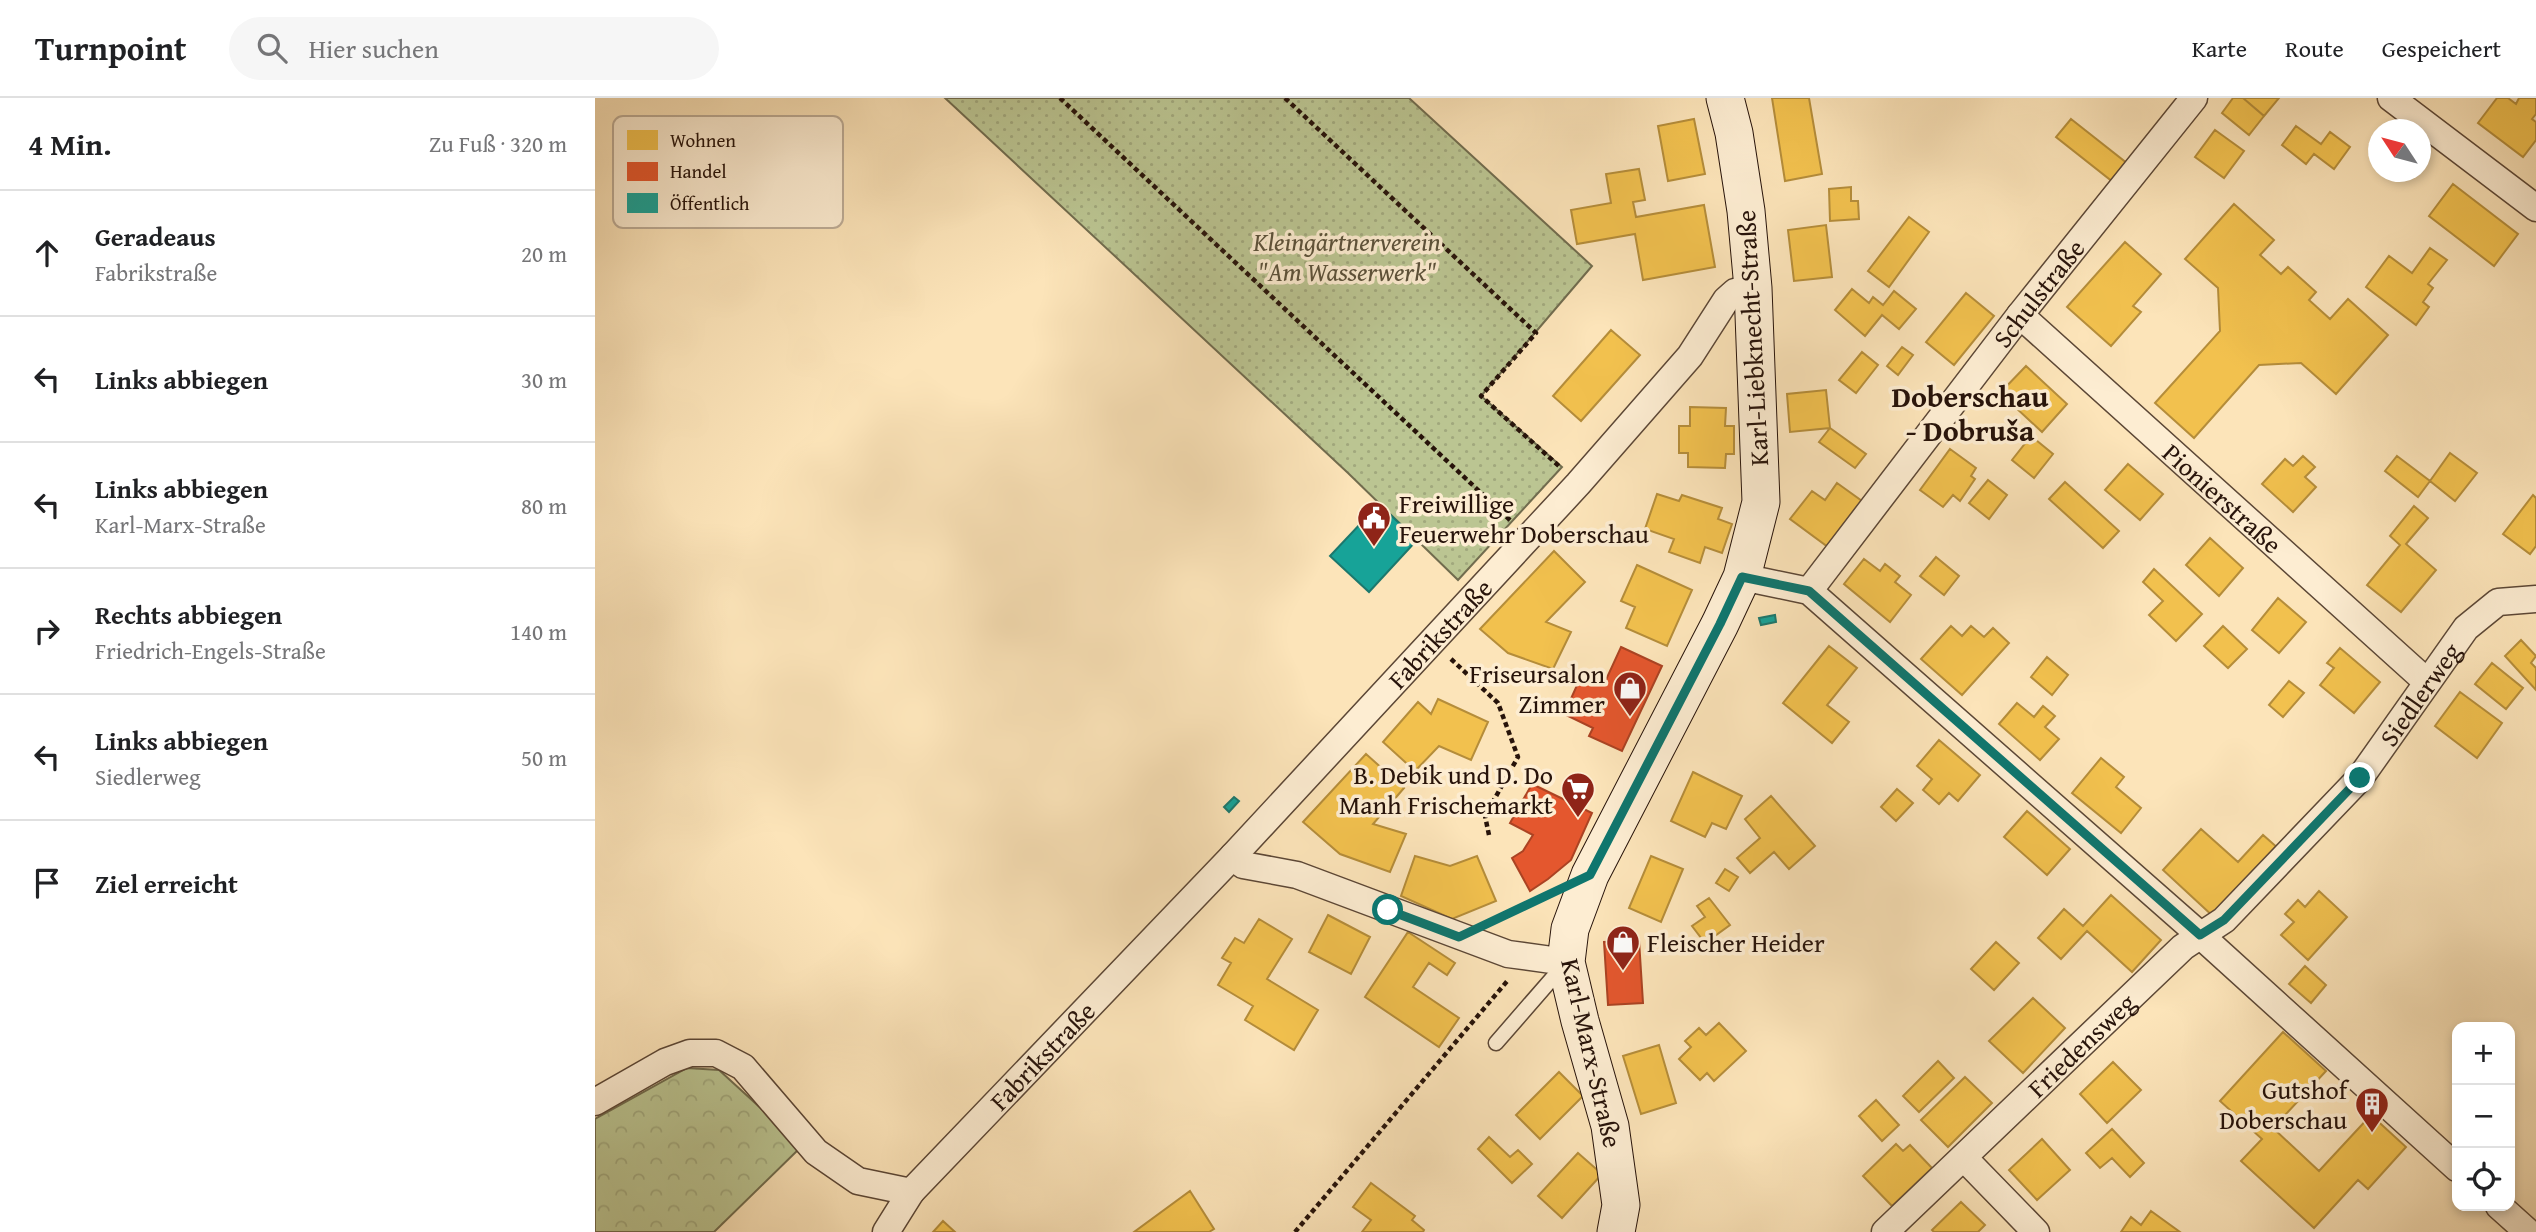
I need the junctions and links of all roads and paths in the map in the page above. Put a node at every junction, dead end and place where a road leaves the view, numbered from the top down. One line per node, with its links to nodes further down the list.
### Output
1 (1060, 98): 10 (path)
2 (1285, 98): 9 (path)
3 (1725, 98): 7 (street, Karl-Liebknecht-Straße)
4 (2194, 98): 8 (street, Schulstraße)
5 (2391, 98): 6 (street)
6 (2536, 208)
7 (1753, 288): 9 (street, Fabrikstraße); 11 (street, Karl-Liebknecht-Straße)
8 (2020, 315): 12 (street, Schulstraße); 15 (street, Pionierstraße)
9 (1578, 484): 10 (street, Fabrikstraße)
10 (1528, 538): 14 (street, Fabrikstraße)
11 (1742, 577): 12 (street); 18 (street, Karl-Marx-Straße)
12 (1809, 591): 19 (street)
13 (2536, 599): 15 (street, Siedlerweg)
14 (1432, 641): 16 (path); 17 (street, Fabrikstraße)
15 (2426, 681): 19 (street, Siedlerweg)
16 (1489, 835)
17 (1233, 856): 20 (street); 27 (street, Fabrikstraße)
18 (1590, 875): 20 (path); 22 (street, Karl-Marx-Straße)
19 (2200, 935): 25 (street, Friedensweg); 26 (street)
20 (1459, 937): 21 (street)
21 (1527, 958): 22 (street); 30 (path)
22 (1566, 962): 23 (lane); 31 (street, Karl-Marx-Straße)
23 (1496, 1043)
24 (595, 1102): 27 (street)
25 (1964, 1158): 32 (street, Friedensweg); 33 (street)
26 (2452, 1163)
27 (911, 1192): 29 (street, Fabrikstraße)
28 (2505, 1211): 34 (street)
29 (886, 1232)
30 (1294, 1232)
31 (1616, 1232)
32 (1885, 1232)
33 (2036, 1232)
34 (2528, 1232)

